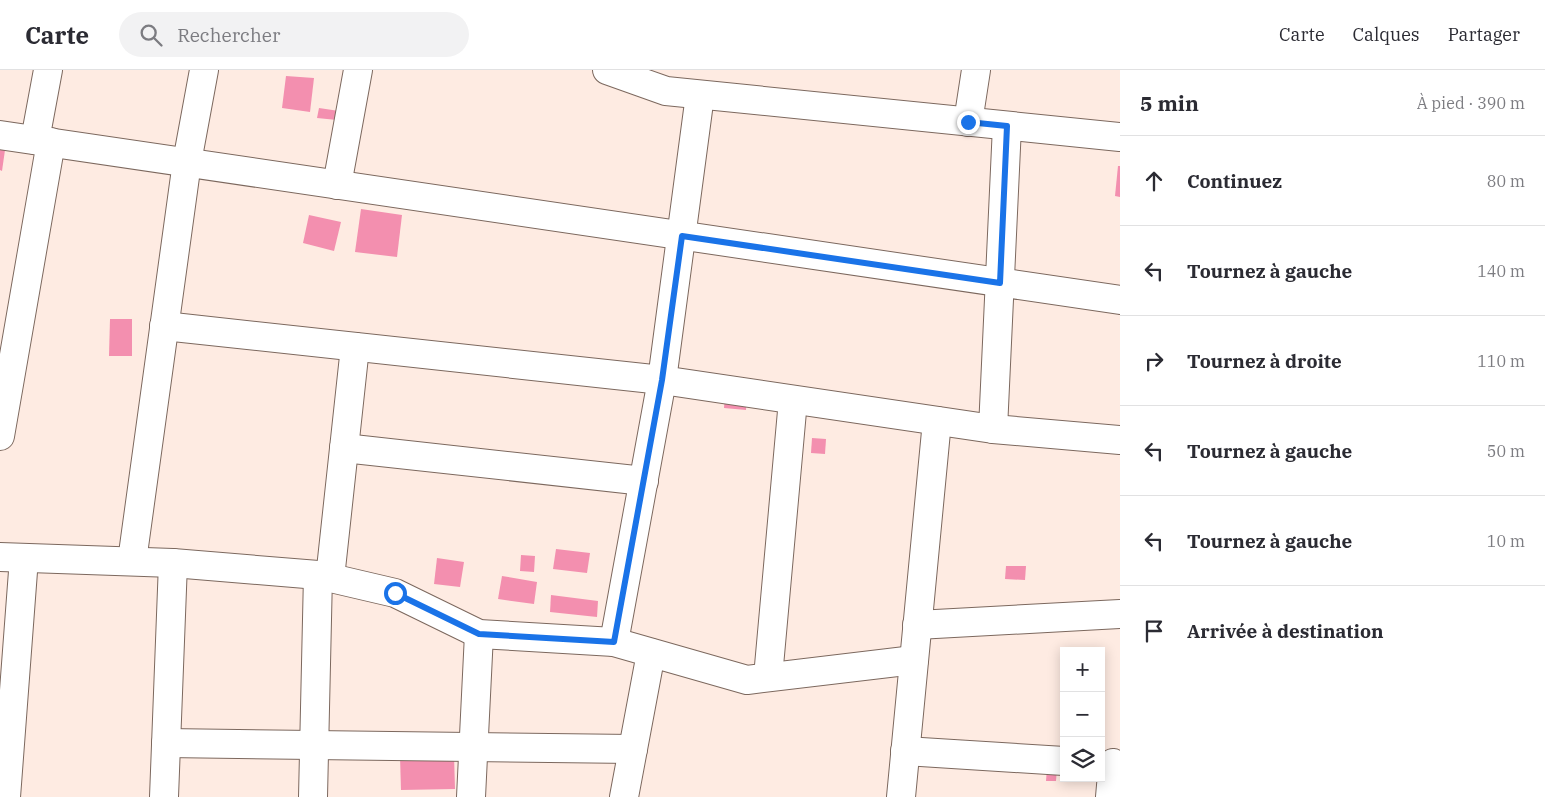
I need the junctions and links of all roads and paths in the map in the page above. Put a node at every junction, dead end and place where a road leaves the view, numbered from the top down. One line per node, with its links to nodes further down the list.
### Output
1 (48, 70): 12 (street)
2 (204, 70): 13 (street)
3 (358, 70): 14 (street)
4 (607, 70): 6 (street)
5 (976, 70): 8 (street)
6 (668, 81): 7 (street)
7 (700, 95): 8 (street); 15 (street)
8 (968, 122): 9 (street)
9 (1007, 126): 11 (street); 16 (street)
10 (0, 135): 12 (street)
11 (1120, 137)
12 (43, 141): 13 (street); 24 (street)
13 (187, 162): 14 (street); 18 (street)
14 (337, 185): 15 (street)
15 (682, 236): 16 (street); 20 (street)
16 (1000, 283): 17 (street); 23 (street)
17 (1120, 300)
18 (164, 326): 19 (street); 29 (street)
19 (355, 347): 20 (street); 26 (street)
20 (662, 380): 21 (street); 27 (street)
21 (793, 400): 22 (street); 38 (street)
22 (937, 421): 23 (street); 33 (street)
23 (993, 429): 25 (street)
24 (0, 436)
25 (1120, 440)
26 (344, 448): 27 (street); 31 (street)
27 (644, 480): 35 (street)
28 (12, 557): 29 (street); 46 (street)
29 (132, 561): 30 (street)
30 (173, 563): 31 (street); 39 (street)
31 (324, 577): 34 (street); 40 (street)
32 (1120, 614): 33 (street)
33 (917, 625): 37 (street)
34 (479, 634): 35 (street); 41 (street)
35 (614, 642): 36 (street)
36 (652, 653): 38 (street); 42 (street)
37 (914, 660): 38 (street); 43 (street)
38 (768, 678)
39 (166, 743): 40 (street); 47 (street)
40 (314, 745): 41 (street); 48 (street)
41 (473, 747): 42 (street); 49 (street)
42 (633, 749): 50 (street)
43 (905, 752): 44 (street); 51 (street)
44 (1060, 760)
45 (1111, 763): 52 (street)
46 (6, 797)
47 (164, 797)
48 (313, 797)
49 (471, 797)
50 (624, 797)
51 (901, 797)
52 (1110, 797)

